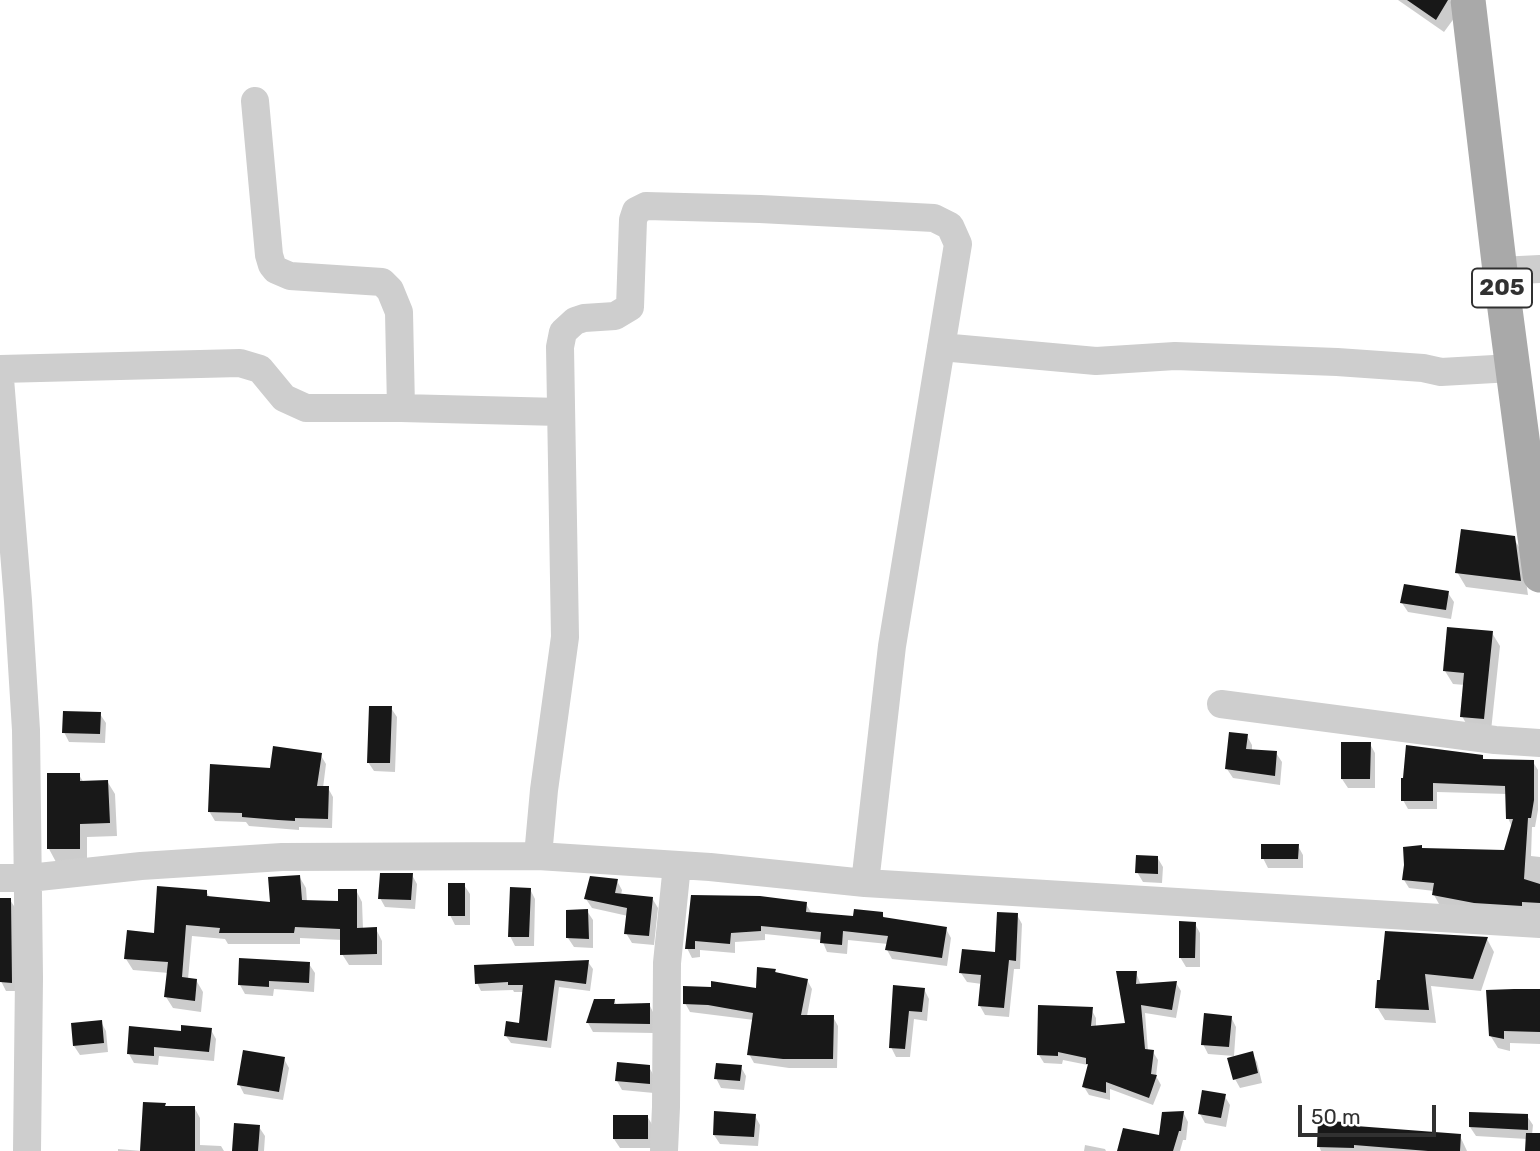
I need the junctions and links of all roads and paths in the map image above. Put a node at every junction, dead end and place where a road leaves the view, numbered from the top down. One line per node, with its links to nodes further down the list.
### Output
1 (1468, 0): 4 (main road, 205)
2 (255, 101): 9 (street)
3 (1540, 269): 4 (street)
4 (1500, 271): 6 (main road, 205)
5 (941, 347): 6 (street); 10 (street); 19 (street)
6 (1512, 368): 12 (main road, 205)
7 (0, 369): 9 (street)
8 (0, 379): 11 (street)
9 (401, 408): 10 (street)
10 (560, 412): 15 (street)
11 (2, 440): 18 (street)
12 (1540, 575)
13 (1221, 704): 14 (street)
14 (1540, 743)
15 (538, 856): 16 (street); 18 (street)
16 (677, 865): 19 (street); 22 (street)
17 (0, 878): 18 (street)
18 (29, 878): 21 (street)
19 (865, 883): 20 (street)
20 (1540, 924)
21 (27, 1151)
22 (664, 1151)

